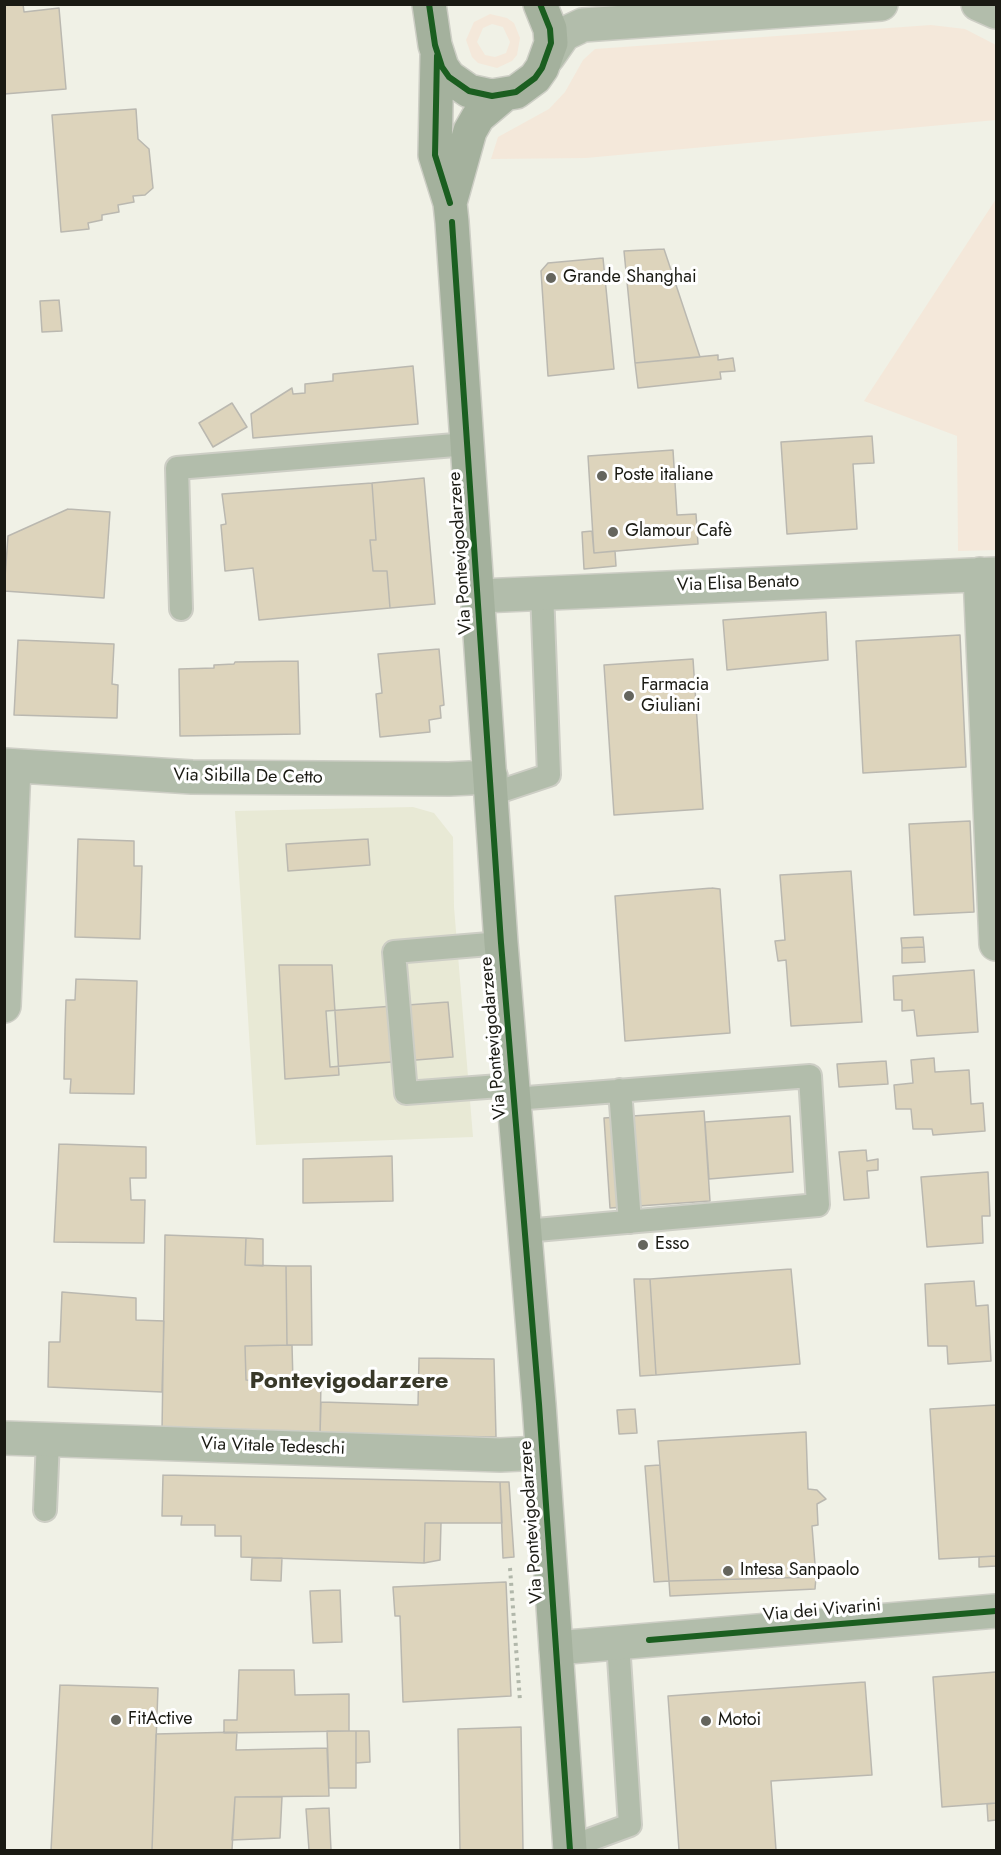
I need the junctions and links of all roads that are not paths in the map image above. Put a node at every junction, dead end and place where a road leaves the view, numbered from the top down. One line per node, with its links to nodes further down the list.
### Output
1 (540, 4): 6 (main road)
2 (881, 4): 6 (street)
3 (978, 4): 4 (street)
4 (996, 12)
5 (437, 24): 7 (main road, Via Pontevigodarzere); 8 (main road, Via Pontevigodarzere)
6 (548, 57): 7 (main road, Via Pontevigodarzere)
7 (504, 95): 8 (main road, Via Pontevigodarzere)
8 (450, 202): 9 (main road, Via Pontevigodarzere)
9 (467, 444): 12 (main road, Via Pontevigodarzere); 13 (lane)
10 (988, 574): 11 (street, Via Elisa Benato); 17 (street)
11 (542, 591): 12 (street, Via Elisa Benato); 15 (lane)
12 (480, 596): 15 (main road, Via Pontevigodarzere)
13 (181, 609)
14 (9, 765): 15 (street, Via Sibilla De Cetto); 18 (street)
15 (492, 786): 16 (main road, Via Pontevigodarzere)
16 (501, 943): 20 (main road, Via Pontevigodarzere); 20 (lane)
17 (996, 944)
18 (4, 1006)
19 (620, 1090): 20 (lane); 21 (lane); 21 (lane)
20 (514, 1092): 22 (main road, Via Pontevigodarzere)
21 (630, 1222): 22 (lane)
22 (525, 1232): 25 (main road, Via Pontevigodarzere)
23 (4, 1438): 24 (street, Via Vitale Tedeschi)
24 (48, 1440): 25 (street, Via Vitale Tedeschi); 26 (lane)
25 (542, 1454): 29 (main road, Via Pontevigodarzere)
26 (45, 1510)
27 (996, 1611): 28 (street, Via dei Vivarini)
28 (618, 1643): 29 (street, Via dei Vivarini); 30 (lane)
29 (556, 1648): 30 (main road, Via Pontevigodarzere)
30 (570, 1849)

